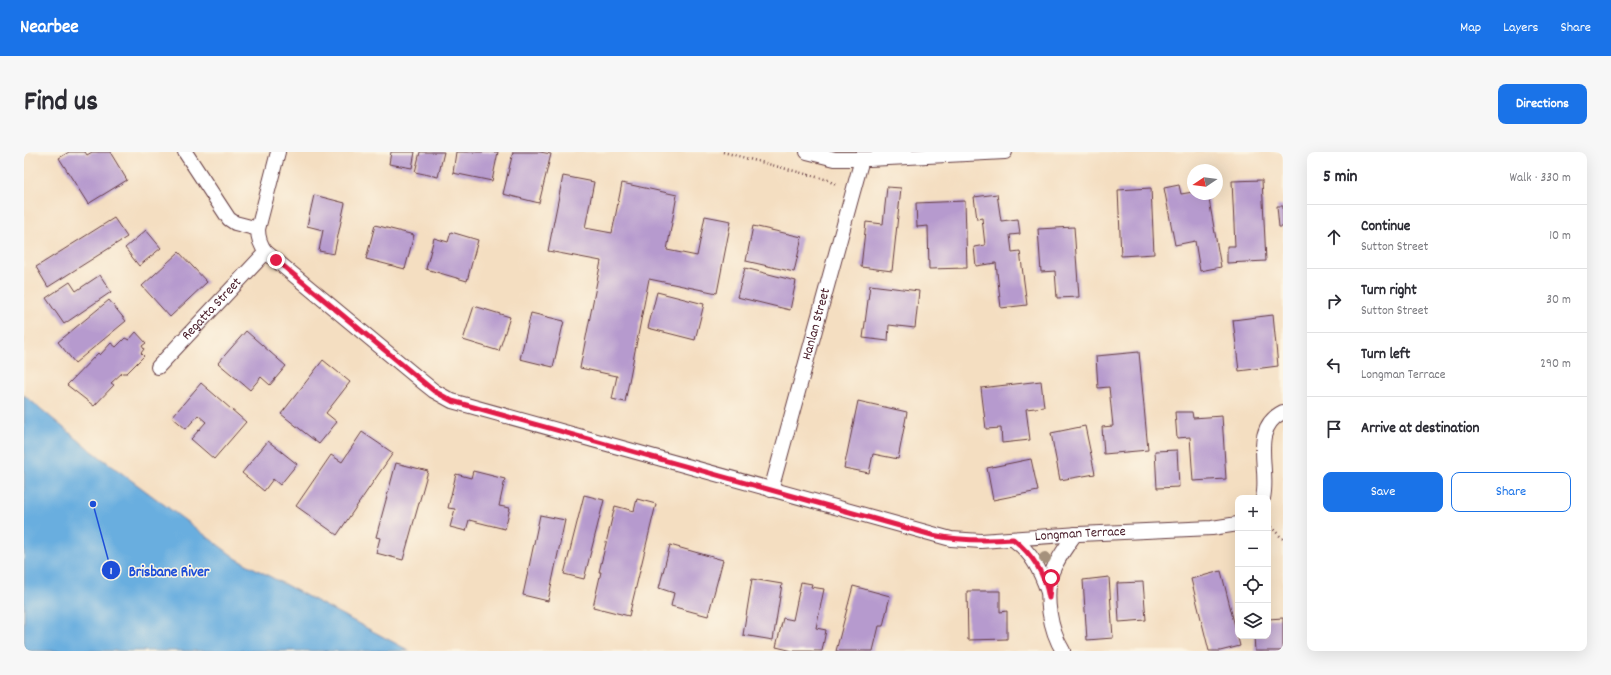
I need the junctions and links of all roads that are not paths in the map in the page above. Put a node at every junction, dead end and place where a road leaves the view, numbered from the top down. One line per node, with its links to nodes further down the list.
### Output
1 (185, 152): 6 (street)
2 (278, 152): 6 (street)
3 (807, 152): 5 (street)
4 (1005, 152): 5 (street)
5 (867, 157): 10 (street, Hanlan Street)
6 (258, 229): 7 (street, Longman Terrace)
7 (266, 252): 8 (street, Regatta Street); 10 (street, Longman Terrace)
8 (158, 367)
9 (1283, 412): 11 (street)
10 (771, 490): 14 (street, Longman Terrace)
11 (1263, 495)
12 (1235, 524): 13 (street, Longman Terrace)
13 (1074, 534): 14 (street, Longman Terrace); 15 (street)
14 (1013, 539): 15 (street)
15 (1049, 598): 16 (street)
16 (1063, 651)

